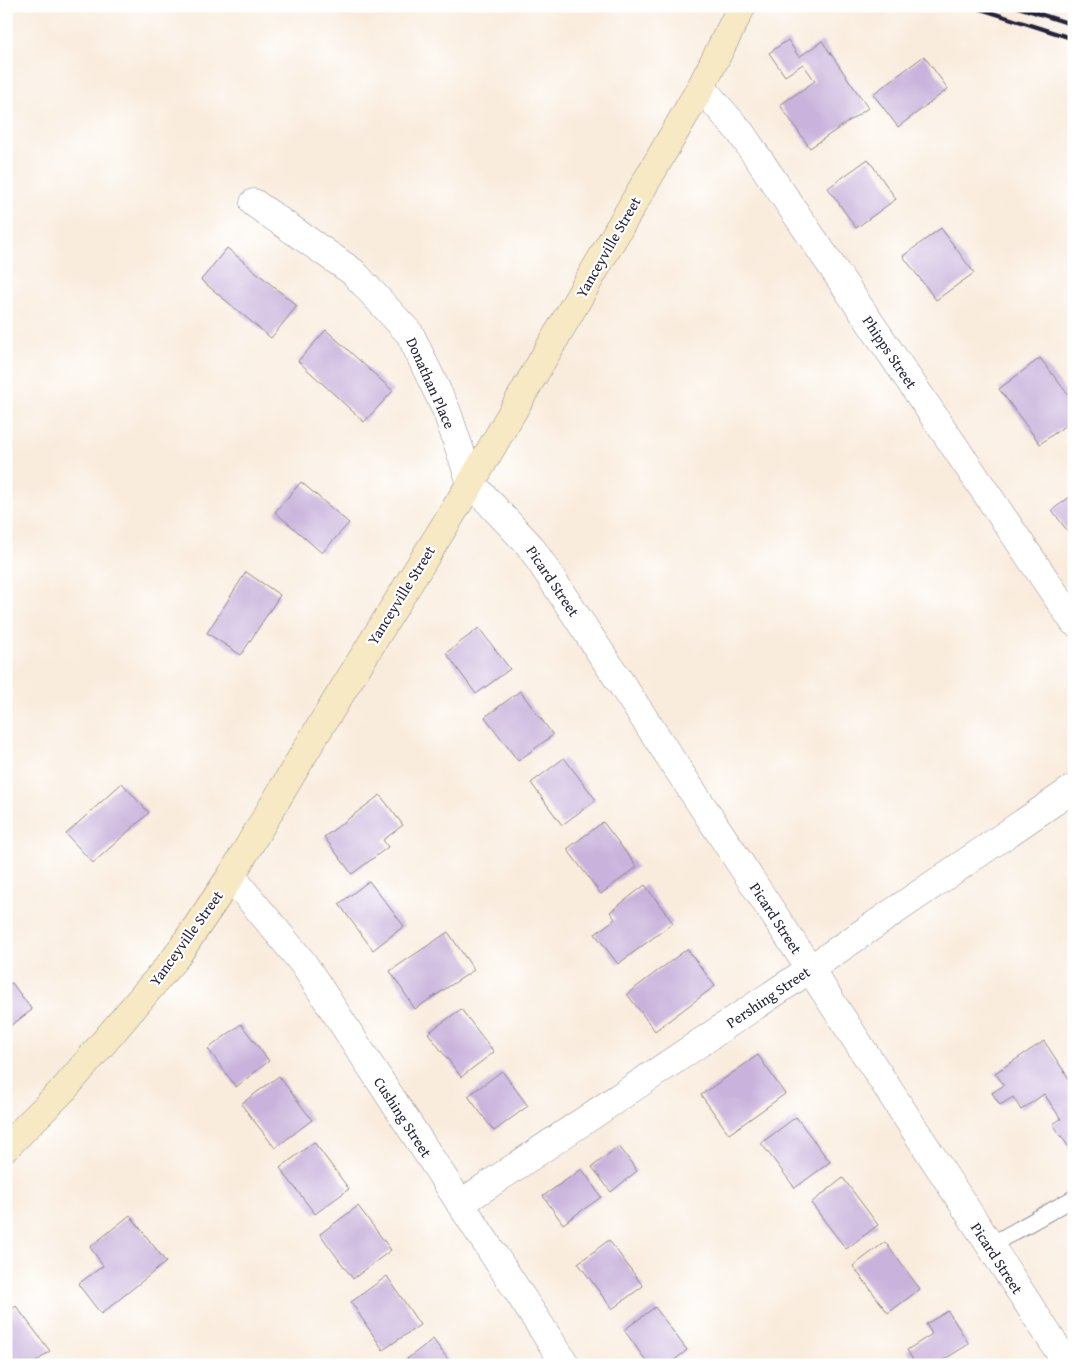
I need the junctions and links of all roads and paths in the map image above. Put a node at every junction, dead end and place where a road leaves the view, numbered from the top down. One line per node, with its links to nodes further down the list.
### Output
1 (742, 6): 2 (main road, Yanceyville Street)
2 (701, 87): 4 (main road, Yanceyville Street); 5 (street, Phipps Street)
3 (254, 203): 4 (street, Donathan Place)
4 (471, 483): 7 (main road, Yanceyville Street); 8 (street, Picard Street)
5 (1074, 622)
6 (1074, 788): 8 (street, Pershing Street)
7 (232, 876): 9 (main road, Yanceyville Street); 11 (street, Cushing Street)
8 (810, 969): 11 (street, Pershing Street); 12 (street, Picard Street)
9 (6, 1147)
10 (1074, 1198): 12 (lane)
11 (460, 1204): 13 (street, Cushing Street)
12 (989, 1246): 14 (street, Picard Street)
13 (566, 1365)
14 (1068, 1365)

